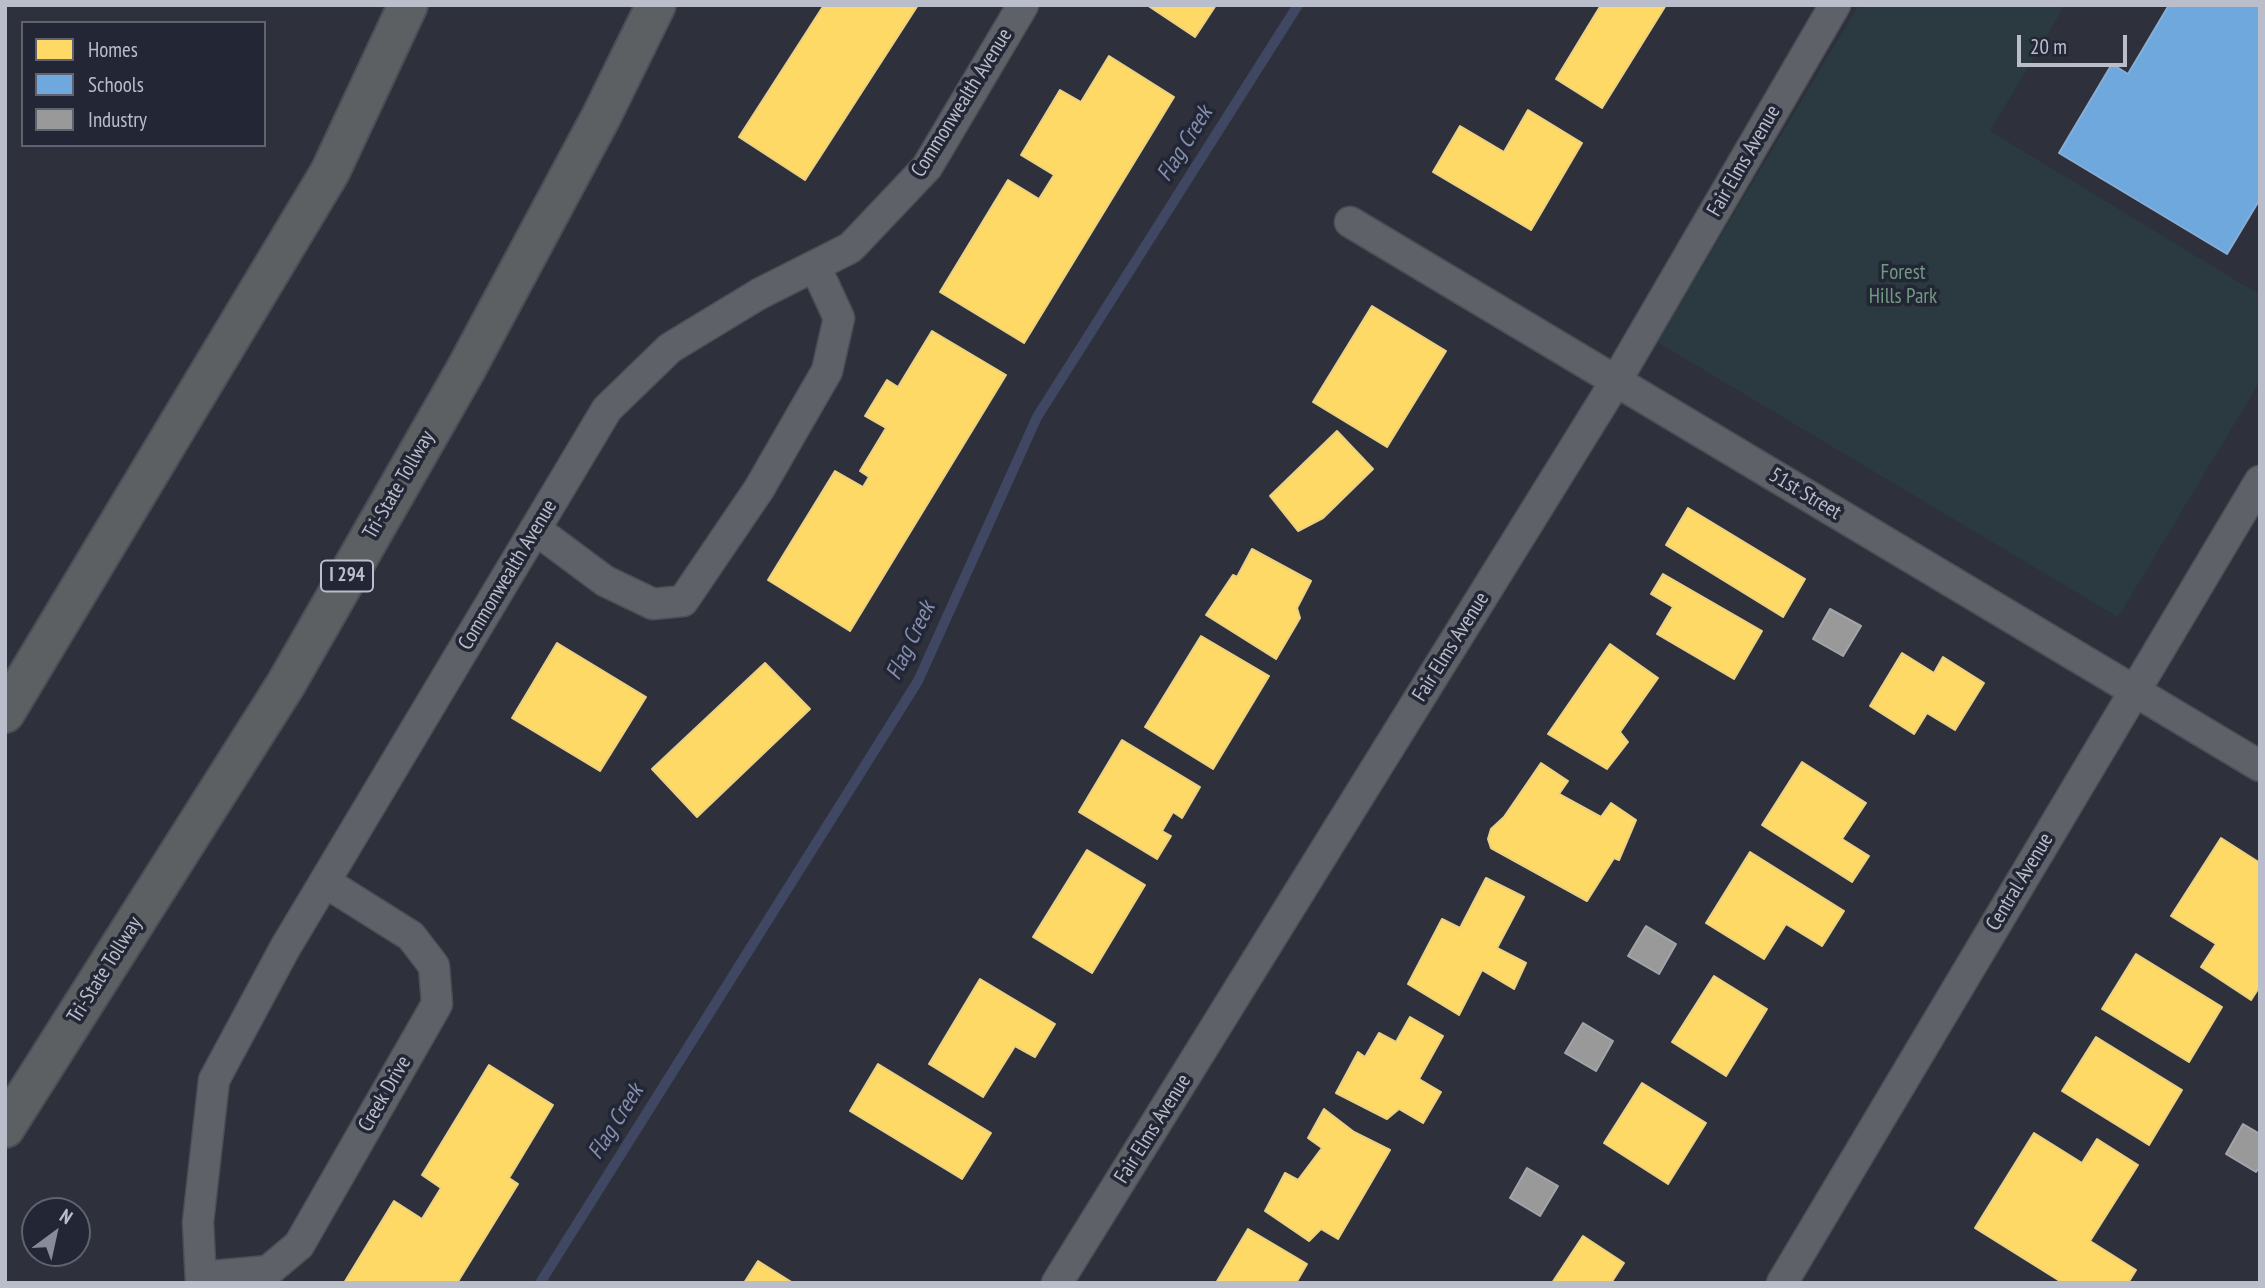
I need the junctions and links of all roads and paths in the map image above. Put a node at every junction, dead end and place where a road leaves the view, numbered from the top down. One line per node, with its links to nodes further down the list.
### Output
1 (408, 5): 11 (highway)
2 (656, 5): 14 (highway, Tri-State Tollway / I 294)
3 (1023, 5): 6 (street, Commonwealth Avenue)
4 (1835, 5): 7 (street, Fair Elms Avenue)
5 (1350, 222): 7 (street, 51st Street)
6 (815, 265): 9 (street, Commonwealth Avenue); 9 (street)
7 (1616, 381): 10 (street, 51st Street); 16 (street, Fair Elms Avenue)
8 (2260, 481): 10 (street, Central Avenue)
9 (535, 529): 13 (street, Commonwealth Avenue)
10 (2134, 690): 12 (street, 51st Street); 17 (street, Central Avenue)
11 (5, 713)
12 (2260, 766)
13 (325, 882): 15 (street, Commonwealth Avenue); 15 (street, Creek Drive)
14 (5, 1128)
15 (201, 1280)
16 (1057, 1283)
17 (1782, 1283)

